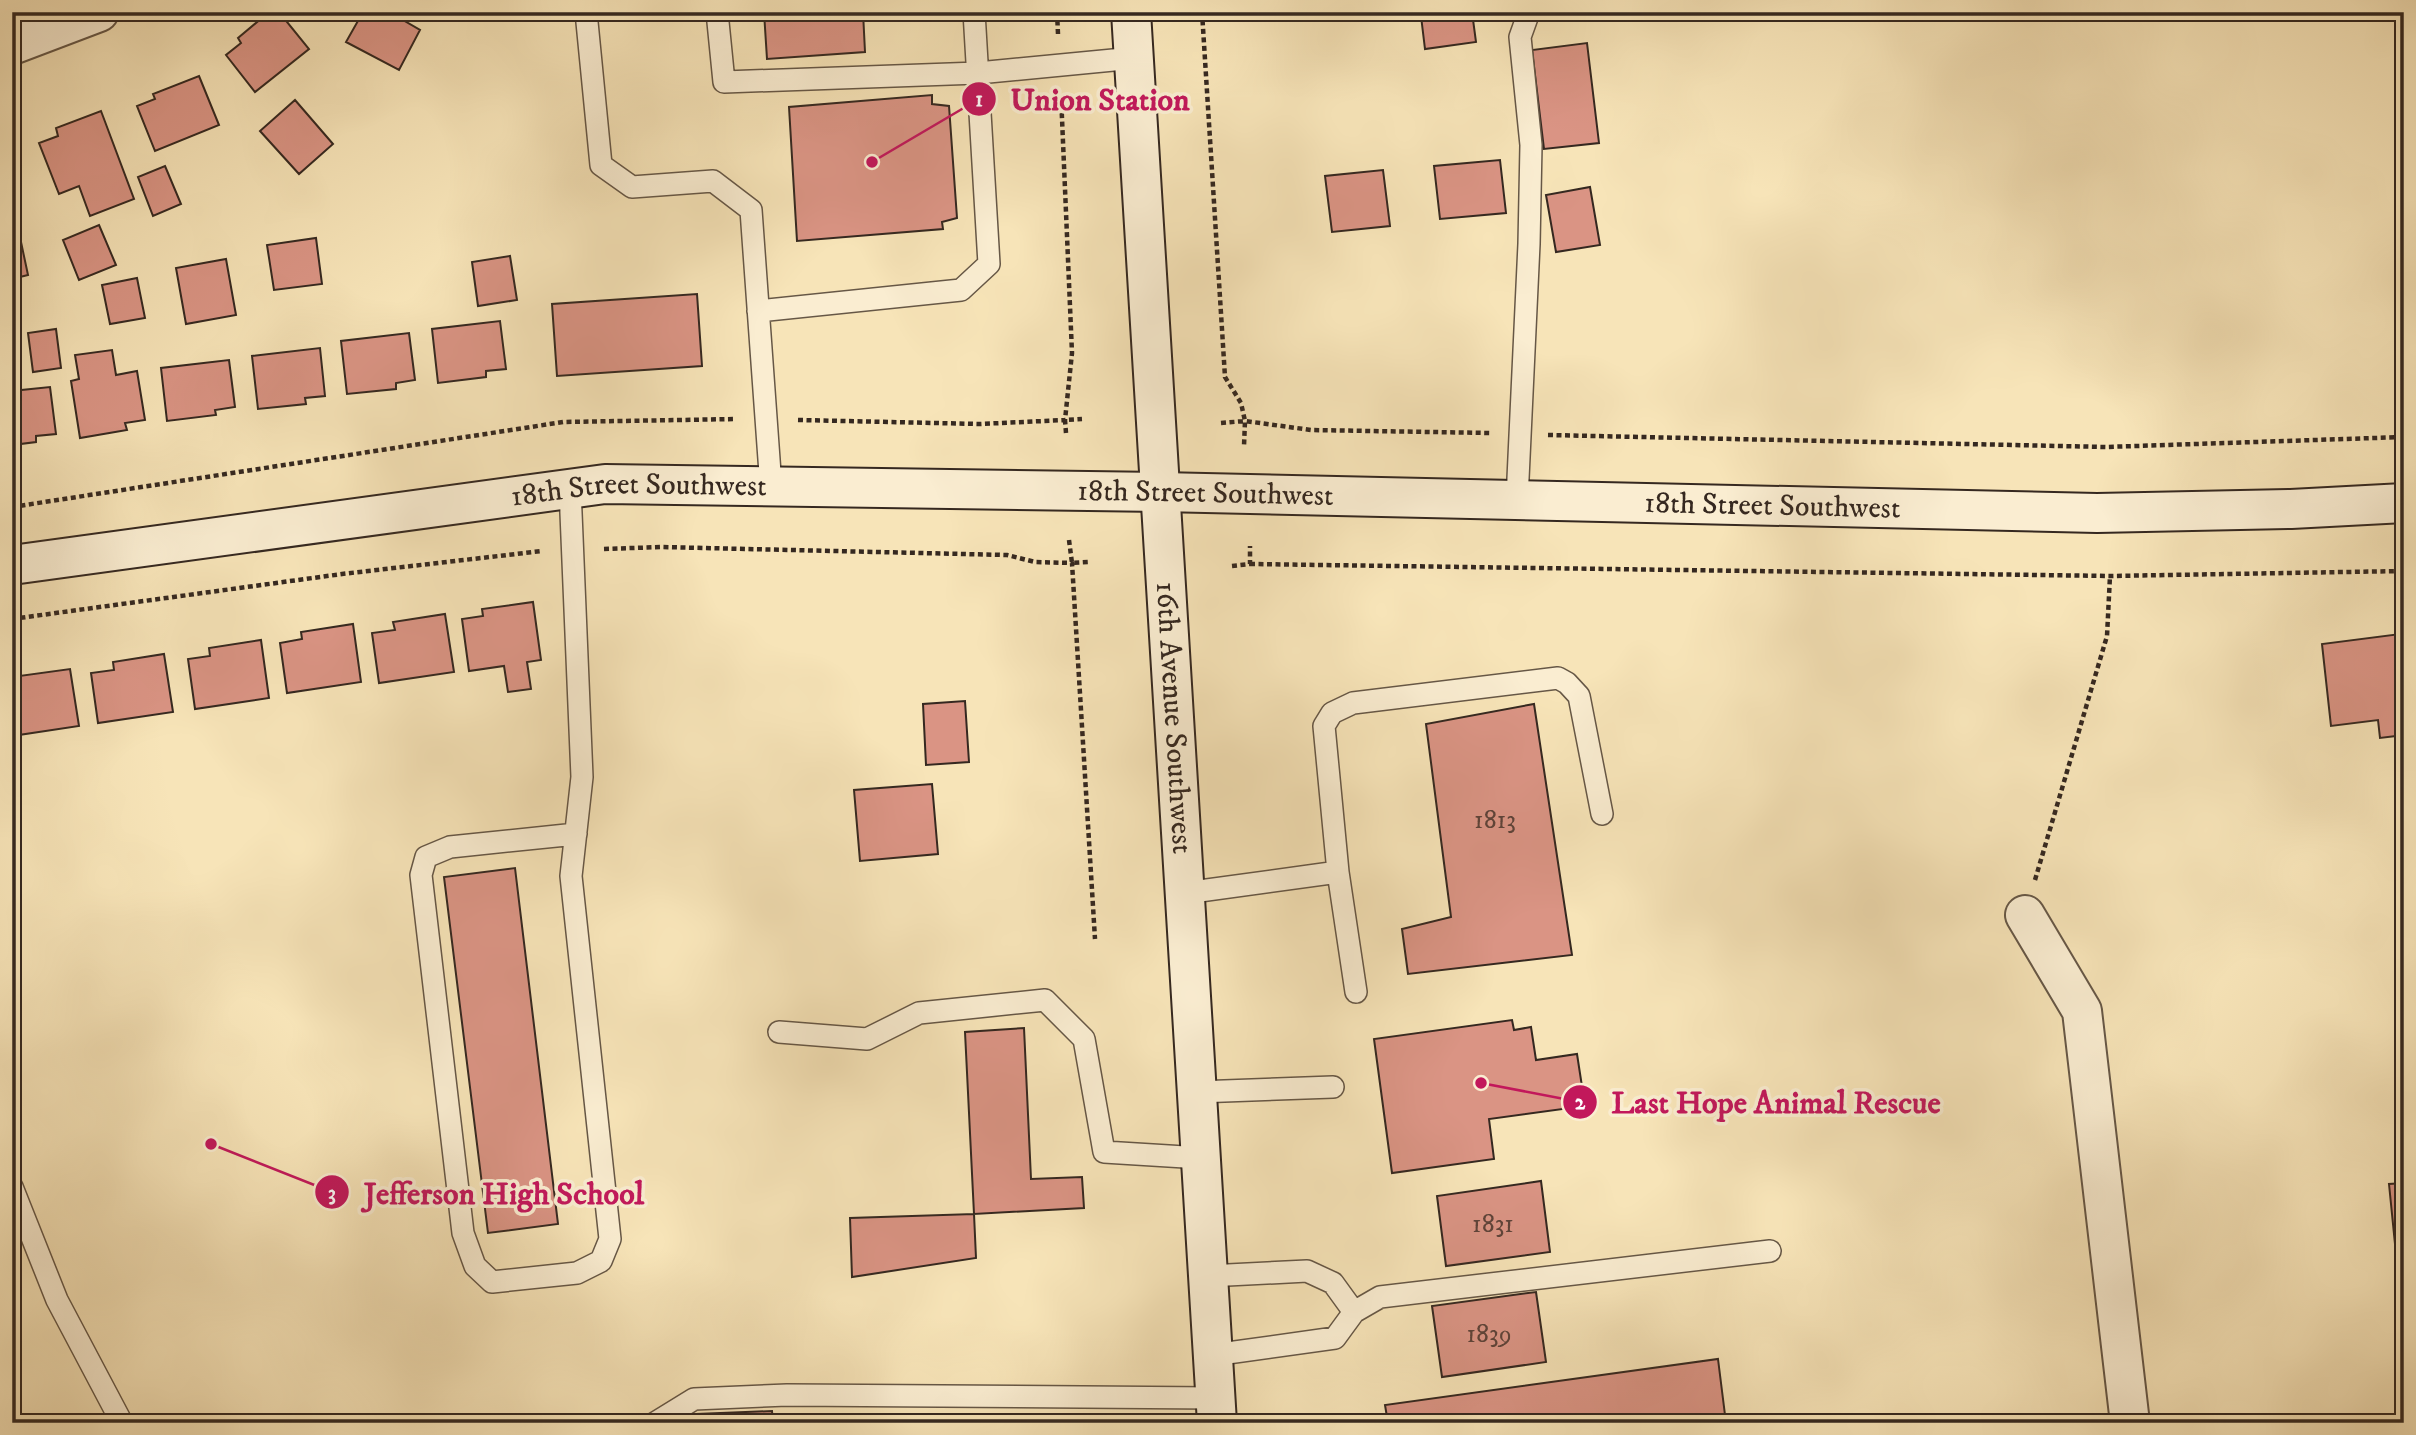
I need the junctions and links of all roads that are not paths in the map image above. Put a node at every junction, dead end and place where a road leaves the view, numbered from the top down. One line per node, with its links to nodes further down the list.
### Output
1 (99, 12): 7 (street)
2 (586, 12): 10 (lane)
3 (717, 12): 9 (lane)
4 (974, 12): 9 (lane)
5 (1131, 12): 8 (street, 16th Avenue Southwest)
6 (1530, 12): 14 (lane)
7 (12, 45)
8 (1134, 58): 9 (lane); 13 (street, 16th Avenue Southwest)
9 (978, 73): 10 (lane)
10 (758, 311): 11 (lane)
11 (771, 487): 12 (street, 18th Street Southwest); 13 (street, 18th Street Southwest)
12 (570, 489): 16 (street, 18th Street Southwest); 18 (lane)
13 (1161, 492): 14 (street, 18th Street Southwest); 20 (street, 16th Avenue Southwest)
14 (1517, 500): 15 (street, 18th Street Southwest)
15 (2404, 503)
16 (12, 565)
17 (1602, 814): 19 (lane)
18 (576, 834): 18 (lane)
19 (1338, 872): 20 (lane); 22 (lane)
20 (1185, 893): 25 (street, 16th Avenue Southwest)
21 (2025, 915): 35 (street)
22 (1356, 992)
23 (779, 1032): 26 (lane)
24 (1333, 1087): 25 (lane)
25 (1197, 1092): 26 (street, 16th Avenue Southwest)
26 (1201, 1158): 29 (street, 16th Avenue Southwest)
27 (12, 1187): 33 (lane)
28 (1770, 1251): 30 (lane)
29 (1208, 1276): 30 (lane); 31 (street, 16th Avenue Southwest)
30 (1354, 1312): 31 (lane)
31 (1213, 1355): 32 (street, 16th Avenue Southwest)
32 (1216, 1410): 34 (lane)
33 (122, 1423)
34 (655, 1423)
35 (2130, 1423)

